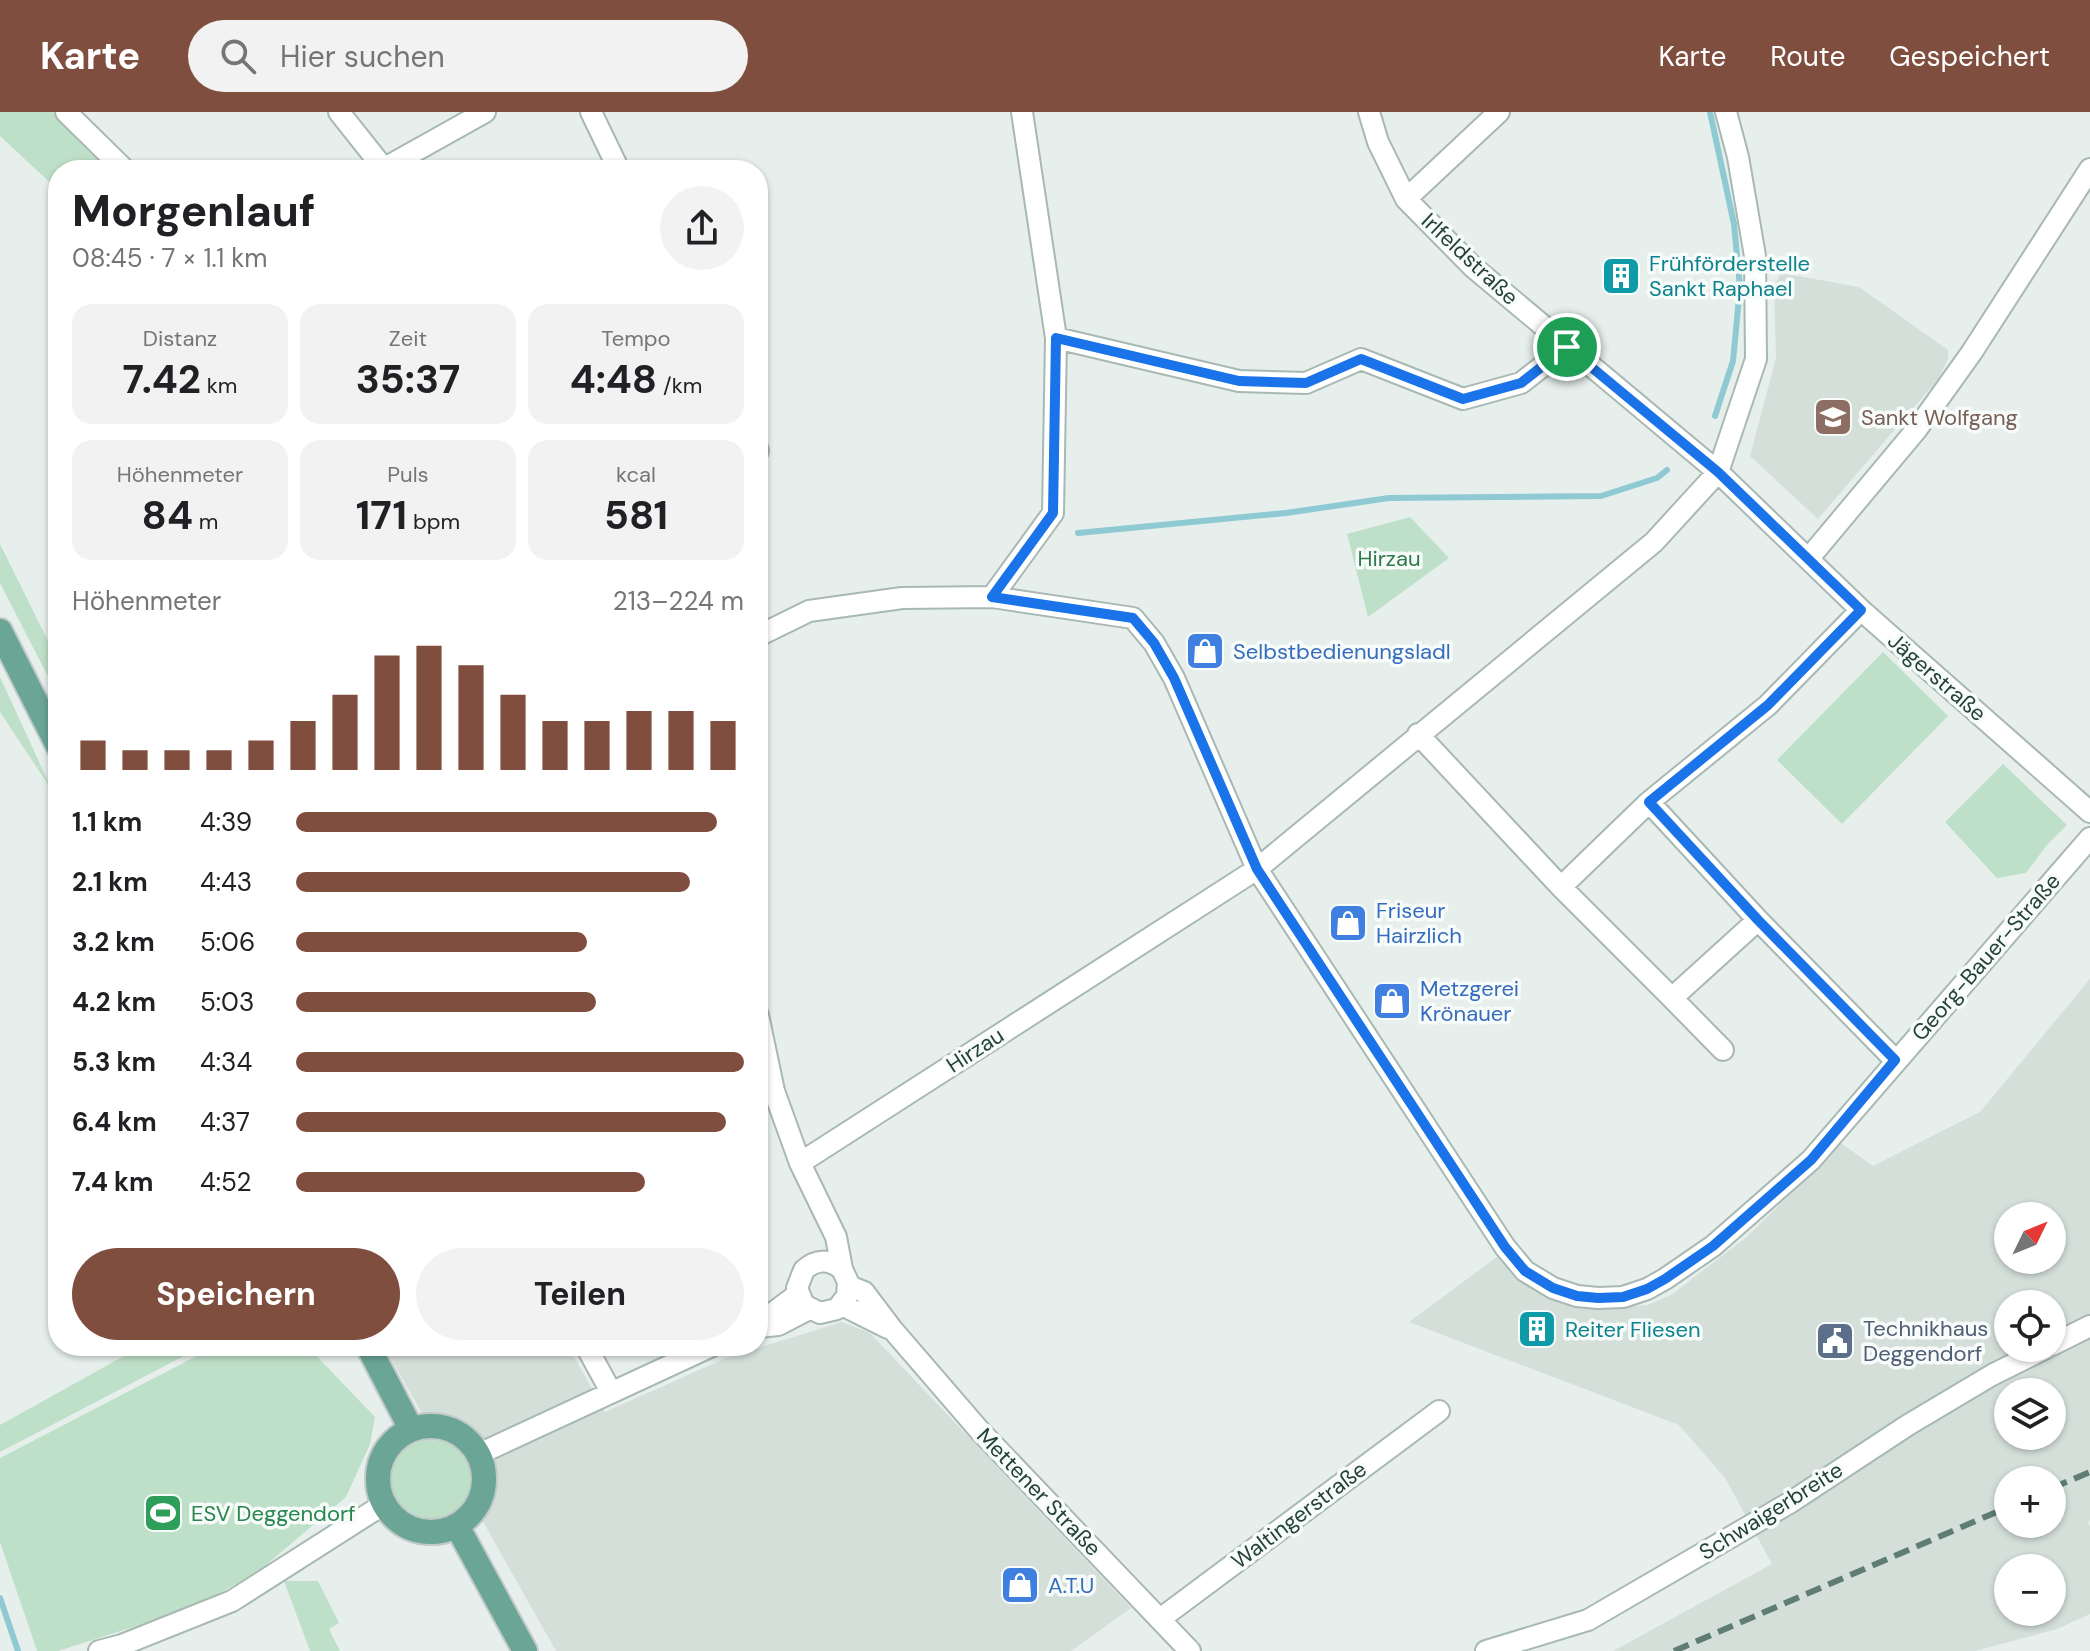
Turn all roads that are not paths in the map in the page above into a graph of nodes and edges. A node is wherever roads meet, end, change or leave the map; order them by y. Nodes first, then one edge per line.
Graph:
1 (66, 112) edge
2 (339, 112) edge
3 (485, 112) edge
4 (591, 112) edge
5 (1022, 112) edge
6 (1369, 112) edge
7 (1499, 112) edge
8 (1726, 112) edge
9 (115, 160) edge
10 (377, 160) edge
11 (400, 160) edge
12 (614, 160) edge
13 (2090, 169) edge
14 (1406, 199) junction
15 (1056, 338) junction
16 (1567, 347) junction
17 (1718, 472) junction
18 (1809, 558) junction
19 (992, 597) junction
20 (1861, 610) junction
21 (0, 631) edge
22 (768, 631) edge
23 (48, 726) edge
24 (1418, 734) junction
25 (1649, 802) junction
26 (2090, 812) edge
27 (2090, 838) edge
28 (1257, 869) junction
29 (1561, 887) junction
30 (1758, 920) junction
31 (1672, 998) junction
32 (1723, 1050) dead end
33 (1895, 1060) junction
34 (768, 1100) edge
35 (800, 1163) junction
36 (823, 1212) junction
37 (821, 1261) junction
38 (844, 1287) junction
39 (804, 1301) junction
40 (768, 1320) edge
41 (2090, 1326) edge
42 (2066, 1338) edge
43 (373, 1356) edge
44 (591, 1356) edge
45 (690, 1356) edge
46 (2018, 1362) edge
47 (611, 1392) junction
48 (1439, 1411) dead end
49 (411, 1429) junction
50 (479, 1454) junction
51 (384, 1504) junction
52 (457, 1526) junction
53 (1160, 1619) junction
54 (99, 1651) edge
55 (525, 1651) edge
56 (1190, 1651) edge
57 (1486, 1651) edge

1 - 9 street
2 - 10 street
3 - 11 street
4 - 12 street
5 - 15 street
6 - 14 street, Irlfeldstraße
7 - 14 street
8 - 17 street, Hirzau
13 - 18 street
14 - 16 street, Irlfeldstraße
15 - 16 street
15 - 19 street
16 - 17 street, Irlfeldstraße
17 - 18 street, Jägerstraße
17 - 24 street, Hirzau
18 - 20 street, Jägerstraße
19 - 22 street, Georg-Bauer-Straße
19 - 28 street, Georg-Bauer-Straße
20 - 25 street
20 - 26 street, Jägerstraße
21 - 23 main road
24 - 28 street, Hirzau
24 - 29 street
25 - 29 street
25 - 30 street
27 - 33 street, Georg-Bauer-Straße
28 - 33 street, Georg-Bauer-Straße
28 - 35 street, Hirzau
29 - 31 street
30 - 31 street
30 - 33 street
31 - 32 street
34 - 35 street
35 - 36 street
36 - 37 street
36 - 38 street
37 - 38 street
37 - 39 street
38 - 39 street
38 - 53 street, Mettener Straße
39 - 40 street
41 - 42 street
43 - 49 main road
44 - 47 street
45 - 47 street
46 - 57 street, Schwaigerbreite
47 - 50 street
48 - 53 street, Waltingerstraße
49 - 50 main road
49 - 51 main road
50 - 52 main road
51 - 52 main road
51 - 54 street
52 - 55 main road
53 - 56 street, Mettener Straße

